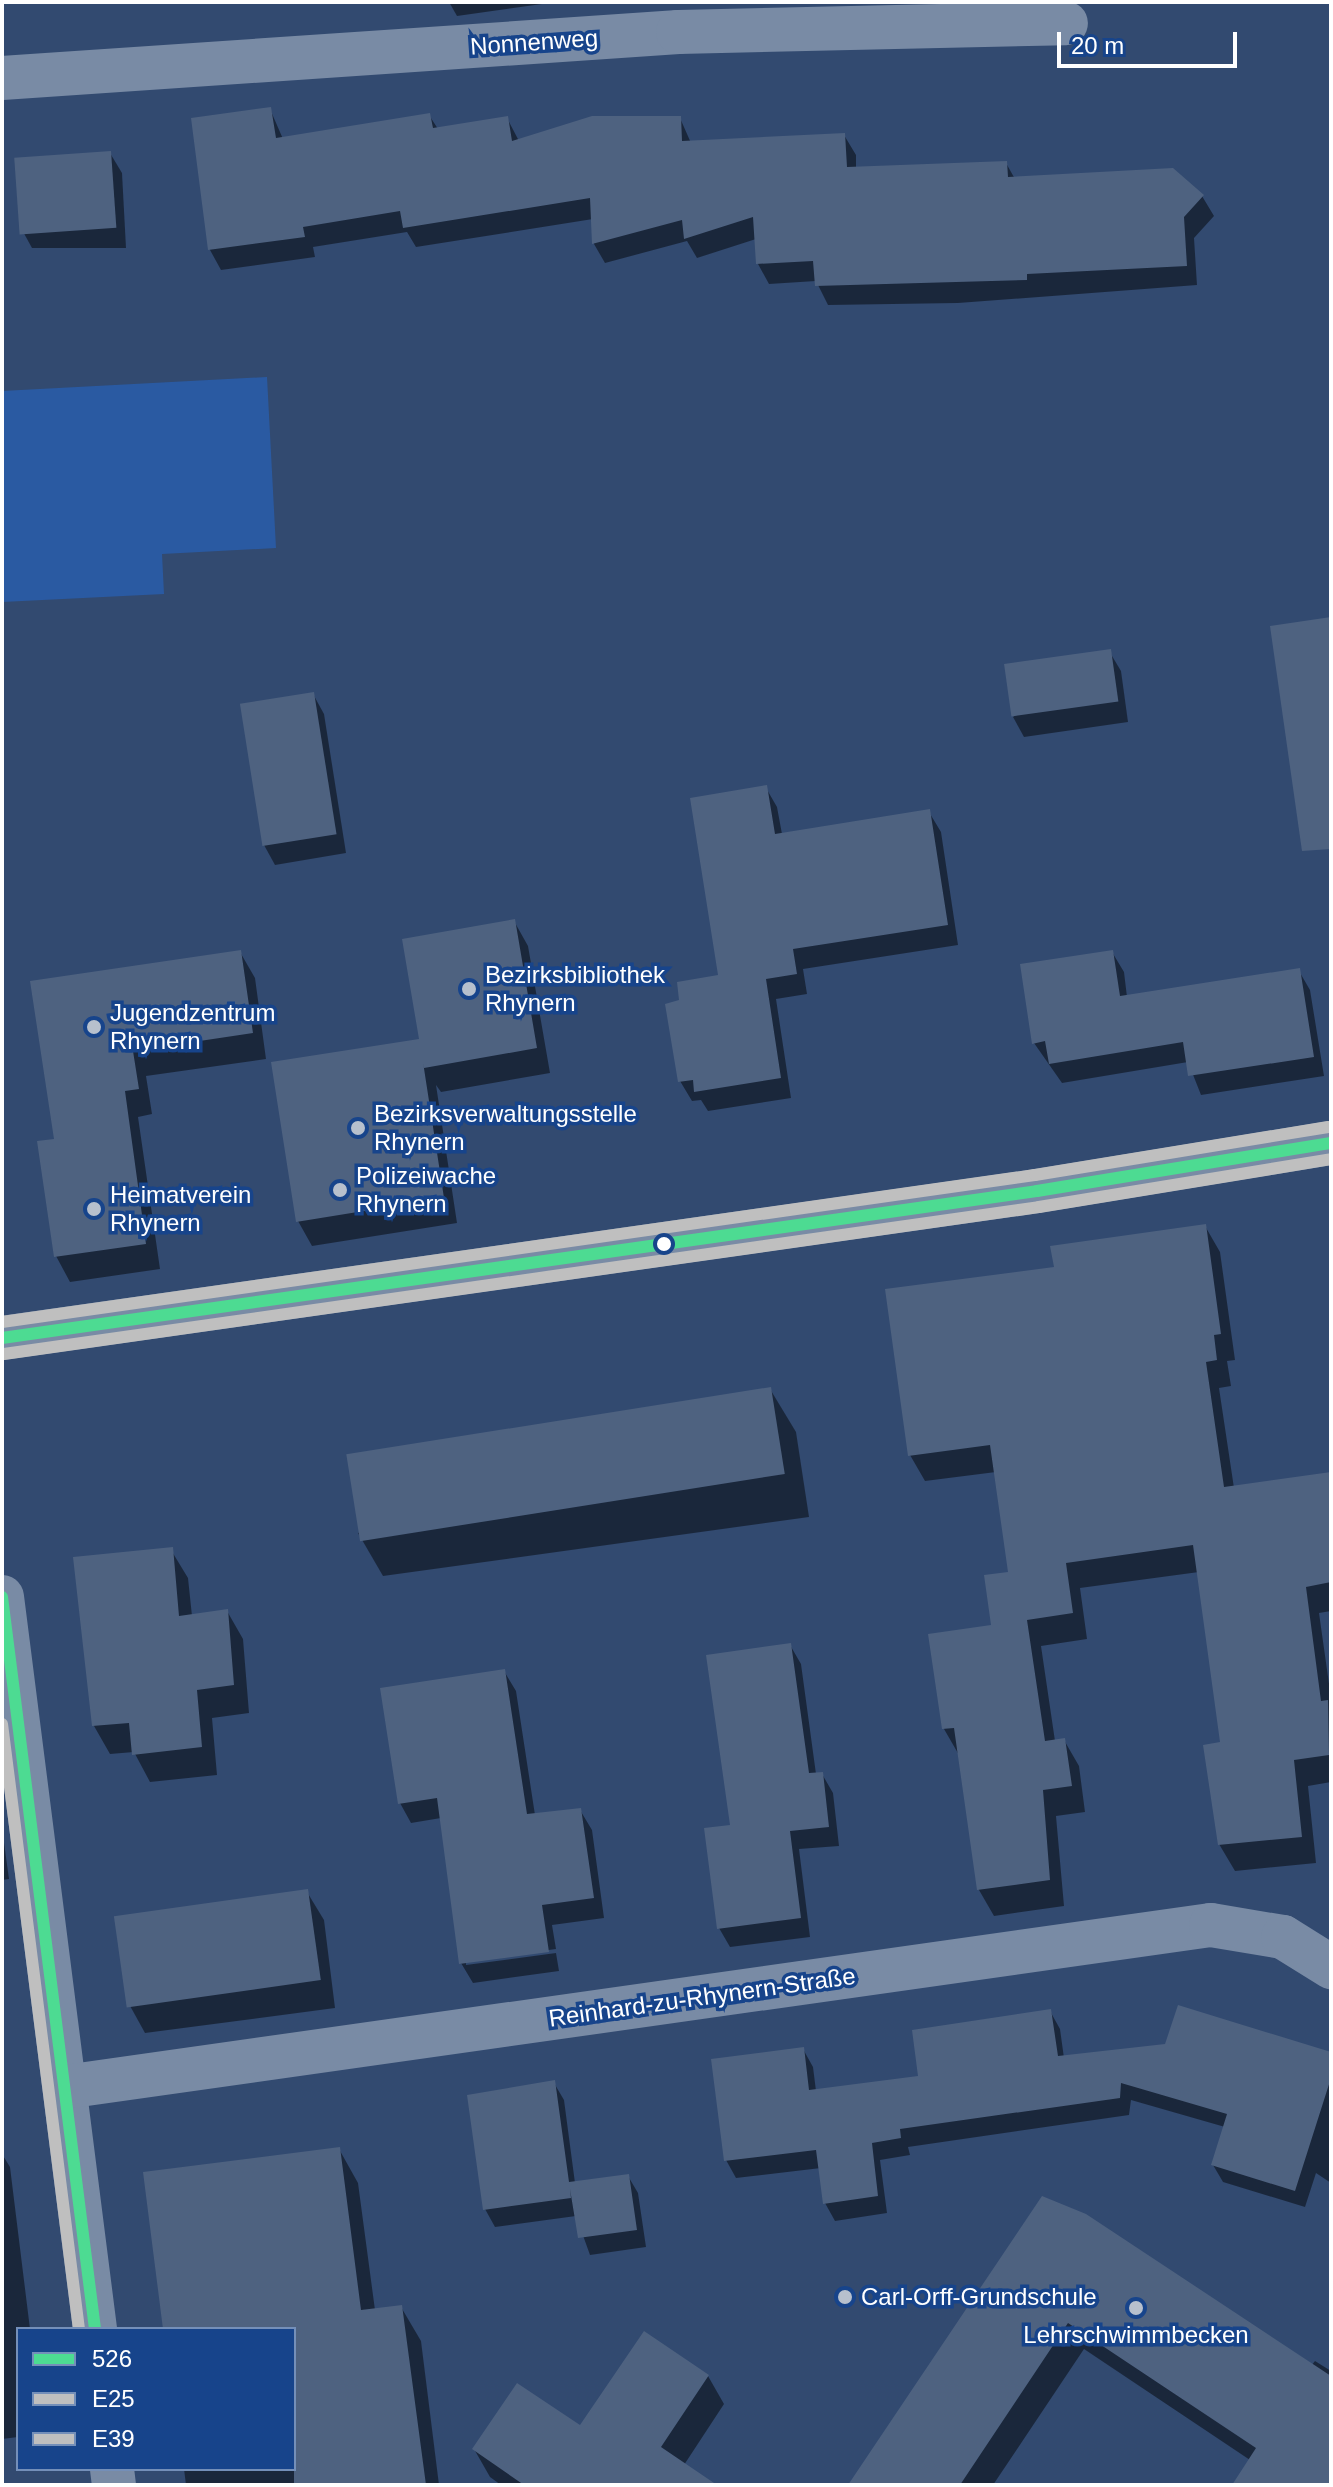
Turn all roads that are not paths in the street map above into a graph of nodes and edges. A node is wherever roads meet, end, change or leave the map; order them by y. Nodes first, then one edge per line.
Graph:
1 (631, 2) edge
2 (1066, 23) dead end
3 (678, 32) junction
4 (2, 78) edge
5 (1331, 1143) edge
6 (2, 1338) edge
7 (2, 1597) edge
8 (1331, 1967) edge
9 (65, 2087) junction
10 (95, 2327) edge

1 - 3 street
2 - 3 street, Nonnenweg
3 - 4 street, Nonnenweg
5 - 6 street
7 - 9 street
8 - 9 street, Reinhard-zu-Rhynern-Straße
9 - 10 street

